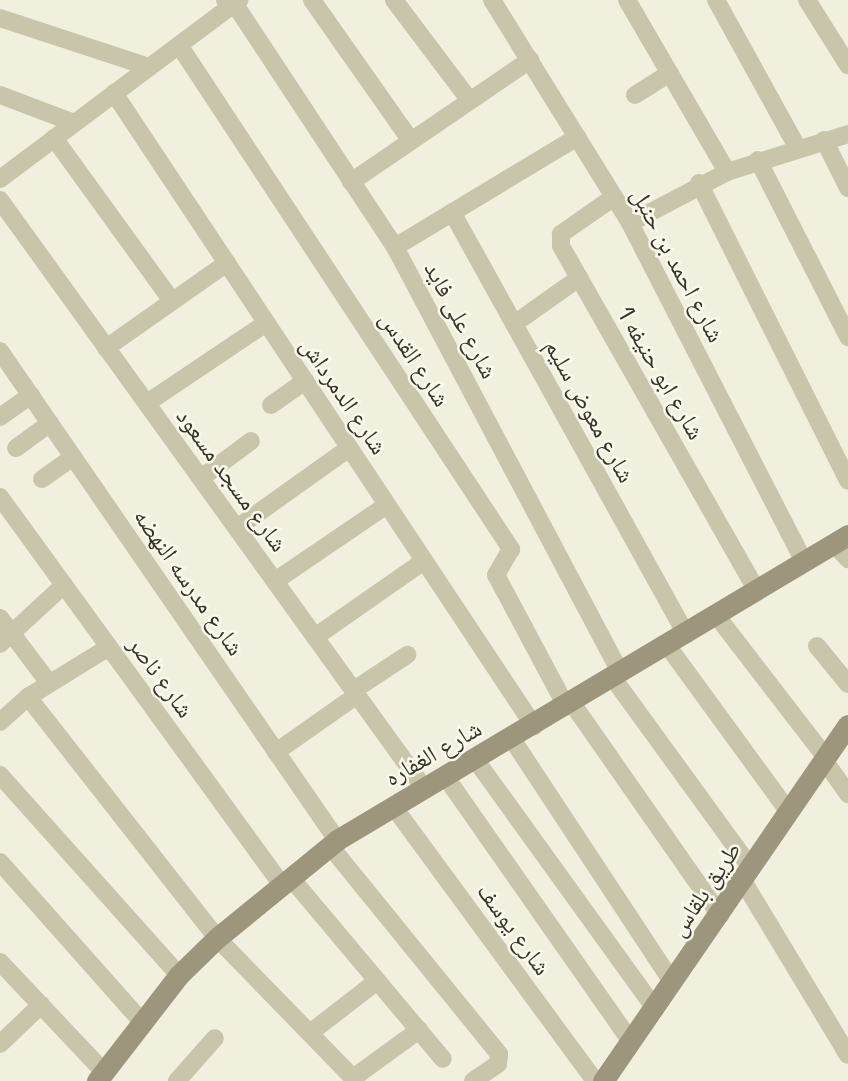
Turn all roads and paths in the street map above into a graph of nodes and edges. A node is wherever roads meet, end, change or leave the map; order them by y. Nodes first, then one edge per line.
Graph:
1 (312, 0) edge
2 (394, 0) edge
3 (492, 0) edge
4 (627, 0) edge
5 (716, 0) edge
6 (233, 1) edge
7 (810, 1) edge
8 (0, 18) edge
9 (179, 45) junction
10 (530, 60) junction
11 (848, 65) edge
12 (149, 67) junction
13 (670, 73) junction
14 (114, 93) junction
15 (0, 95) edge
16 (635, 95) dead end
17 (470, 102) junction
18 (74, 123) junction
19 (848, 134) edge
20 (577, 137) junction
21 (54, 138) junction
22 (824, 140) junction
23 (411, 141) junction
24 (797, 147) junction
25 (758, 160) junction
26 (727, 172) junction
27 (0, 178) edge
28 (351, 182) junction
29 (699, 183) junction
30 (848, 188) edge
31 (614, 197) junction
32 (0, 200) edge
33 (452, 212) junction
34 (630, 223) junction
35 (395, 247) junction
36 (227, 263) junction
37 (579, 278) junction
38 (172, 302) junction
39 (266, 323) junction
40 (514, 324) junction
41 (848, 338) edge
42 (106, 348) junction
43 (0, 351) edge
44 (305, 381) junction
45 (31, 395) junction
46 (147, 403) junction
47 (271, 405) dead end
48 (0, 417) edge
49 (50, 423) junction
50 (251, 441) dead end
51 (16, 448) dead end
52 (349, 448) junction
53 (73, 457) junction
54 (201, 478) junction
55 (43, 479) dead end
56 (848, 481) edge
57 (0, 497) edge
58 (387, 505) junction
59 (237, 528) junction
60 (843, 546) edge
61 (424, 561) junction
62 (804, 562) junction
63 (275, 581) junction
64 (64, 585) junction
65 (757, 591) junction
66 (716, 615) junction
67 (4, 631) edge
68 (315, 637) junction
69 (677, 639) junction
70 (109, 646) junction
71 (817, 646) dead end
72 (407, 655) dead end
73 (617, 676) junction
74 (49, 683) junction
75 (848, 684) edge
76 (355, 692) junction
77 (28, 697) junction
78 (569, 704) junction
79 (0, 722) edge
80 (848, 725) edge
81 (534, 726) junction
82 (512, 739) junction
83 (276, 752) junction
84 (475, 759) junction
85 (825, 759) junction
86 (0, 775) edge
87 (445, 776) junction
88 (424, 788) junction
89 (848, 794) edge
90 (393, 806) junction
91 (789, 812) junction
92 (334, 843) junction
93 (0, 862) edge
94 (747, 874) junction
95 (286, 882) junction
96 (720, 915) junction
97 (217, 938) junction
98 (0, 962) edge
99 (178, 975) junction
100 (377, 981) junction
101 (673, 983) junction
102 (41, 1005) junction
103 (655, 1009) junction
104 (142, 1022) junction
105 (419, 1030) junction
106 (310, 1033) junction
107 (215, 1038) dead end
108 (631, 1042) junction
109 (0, 1044) edge
110 (848, 1055) edge
111 (443, 1059) dead end
112 (101, 1076) edge
113 (355, 1079) edge
114 (177, 1081) edge
115 (473, 1081) edge
116 (595, 1081) edge
117 (603, 1081) edge

1 - 23 street
2 - 17 street
3 - 10 street, شارع احمد بن حنبل
4 - 13 street
5 - 24 street
6 - 9 street
6 - 28 street, شارع على فايد
7 - 11 street
8 - 12 street
9 - 12 street
9 - 78 street, شارع القدس
10 - 17 street
10 - 20 street, شارع احمد بن حنبل
12 - 14 street
13 - 16 street
13 - 26 street
14 - 18 street
14 - 36 street, شارع الدمرداش
15 - 18 street
17 - 23 street
18 - 21 street
19 - 22 street
20 - 31 street, شارع احمد بن حنبل
20 - 33 street
21 - 27 street
21 - 38 street
22 - 24 street
22 - 30 street
23 - 28 street
24 - 25 street
25 - 26 street
25 - 41 street
26 - 29 street
28 - 35 street, شارع على فايد
29 - 34 street
29 - 56 street
31 - 34 street, شارع احمد بن حنبل
31 - 37 street, شارع ابو حنيفه 1
32 - 42 street, شارع مسجد مسعود
33 - 35 street
33 - 40 street, شارع معوض سليم
34 - 62 street, شارع احمد بن حنبل
35 - 73 street, شارع على فايد
36 - 38 street
36 - 39 street, شارع الدمرداش
37 - 40 street
37 - 65 street, شارع ابو حنيفه 1
38 - 42 street
39 - 44 street, شارع الدمرداش
39 - 46 street
40 - 69 street, شارع معوض سليم
42 - 46 street, شارع مسجد مسعود
43 - 45 street, شارع مدرسه النهضه
44 - 47 street
44 - 52 street, شارع الدمرداش
45 - 48 street
45 - 49 street, شارع مدرسه النهضه
46 - 54 street, شارع مسجد مسعود
49 - 51 street
49 - 53 street, شارع مدرسه النهضه
50 - 54 street
52 - 58 street, شارع الدمرداش
52 - 59 street
53 - 55 street
53 - 83 street, شارع مدرسه النهضه
54 - 59 street, شارع مسجد مسعود
57 - 64 street, شارع ناصر
58 - 61 street, شارع الدمرداش
58 - 63 street
59 - 63 street, شارع مسجد مسعود
60 - 62 street, شارع الغفاره
61 - 68 street
61 - 81 street, شارع الدمرداش
62 - 65 street, شارع الغفاره
63 - 68 street, شارع مسجد مسعود
64 - 67 street
64 - 70 street, شارع ناصر
65 - 66 street, شارع الغفاره
66 - 69 street, شارع الغفاره
66 - 85 street
67 - 74 street
68 - 76 street, شارع مسجد مسعود
69 - 73 street, شارع الغفاره
69 - 91 street, شارع معوض سليم
70 - 74 street
70 - 95 street, شارع ناصر
71 - 75 street
72 - 76 street
73 - 78 street, شارع الغفاره
73 - 94 street, شارع على فايد
74 - 77 street
76 - 83 street
76 - 88 street, شارع مسجد مسعود
77 - 79 street
77 - 97 street
78 - 81 street, شارع الغفاره
78 - 96 street
80 - 85 street, طريق بلقاس
81 - 82 street, شارع الغفاره
82 - 84 street, شارع الغفاره
82 - 101 street
83 - 92 street, شارع مدرسه النهضه
84 - 87 street, شارع الغفاره
84 - 103 street
85 - 89 street
85 - 91 street, طريق بلقاس
86 - 99 street
87 - 88 street, شارع الغفاره
87 - 108 street
88 - 90 street, شارع الغفاره
90 - 92 street, شارع الغفاره
90 - 116 street, شارع يوسف
91 - 94 street, طريق بلقاس
92 - 95 street, شارع الغفاره
92 - 115 street, شارع مدرسه النهضه
93 - 104 street
94 - 96 street, طريق بلقاس
94 - 110 street, شارع على فايد
95 - 97 street, شارع الغفاره
95 - 100 street, شارع ناصر
96 - 101 street, طريق بلقاس
97 - 99 street, شارع الغفاره
97 - 106 street
98 - 102 street
99 - 104 street, شارع الغفاره
100 - 105 street, شارع ناصر
100 - 106 street
101 - 103 street, طريق بلقاس
102 - 109 street
102 - 112 street
103 - 108 street, طريق بلقاس
104 - 112 street, شارع الغفاره
105 - 111 street, شارع ناصر
105 - 113 street
106 - 113 street
107 - 114 street
108 - 117 street, طريق بلقاس

